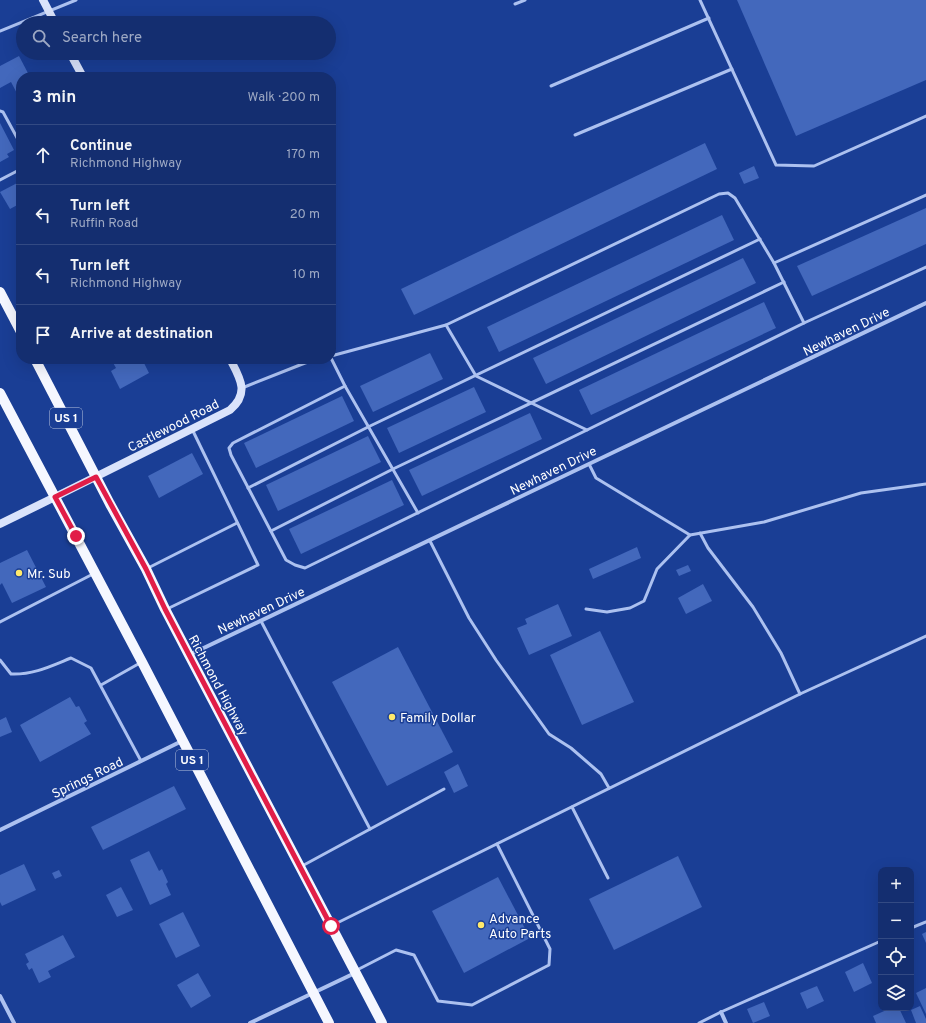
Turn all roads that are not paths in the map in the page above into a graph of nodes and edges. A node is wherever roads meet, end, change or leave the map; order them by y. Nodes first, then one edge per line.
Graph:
1 (43, 0) edge
2 (76, 0) edge
3 (525, 0) edge
4 (700, 0) edge
5 (515, 4) dead end
6 (48, 11) junction
7 (36, 16) edge
8 (51, 16) edge
9 (709, 18) junction
10 (16, 24) edge
11 (0, 31) edge
12 (74, 60) edge
13 (732, 69) junction
14 (80, 72) edge
15 (551, 86) dead end
16 (0, 111) edge
17 (926, 116) edge
18 (575, 135) dead end
19 (16, 136) edge
20 (16, 172) edge
21 (0, 180) edge
22 (926, 195) edge
23 (760, 240) junction
24 (774, 263) junction
25 (926, 267) edge
26 (784, 282) junction
27 (0, 292) edge
28 (926, 303) edge
29 (16, 322) edge
30 (804, 323) junction
31 (446, 325) junction
32 (336, 356) edge
33 (38, 364) edge
34 (232, 364) edge
35 (302, 364) edge
36 (334, 364) edge
37 (476, 376) junction
38 (345, 386) junction
39 (242, 388) junction
40 (0, 393) edge
41 (531, 403) junction
42 (368, 427) junction
43 (192, 429) junction
44 (587, 430) junction
45 (589, 464) junction
46 (393, 469) junction
47 (96, 477) junction
48 (926, 484) edge
49 (248, 488) junction
50 (55, 497) junction
51 (418, 513) junction
52 (237, 523) junction
53 (0, 524) edge
54 (271, 531) junction
55 (700, 533) junction
56 (690, 535) junction
57 (430, 541) junction
58 (146, 569) junction
59 (95, 573) junction
60 (165, 609) junction
61 (586, 609) dead end
62 (261, 621) junction
63 (0, 622) edge
64 (926, 636) edge
65 (189, 655) junction
66 (0, 660) edge
67 (142, 662) junction
68 (101, 685) junction
69 (800, 694) junction
70 (182, 741) junction
71 (141, 761) junction
72 (609, 788) junction
73 (444, 789) dead end
74 (572, 807) junction
75 (370, 829) junction
76 (0, 830) edge
77 (497, 844) junction
78 (300, 867) junction
79 (608, 878) dead end
80 (926, 922) edge
81 (331, 926) junction
82 (914, 927) edge
83 (878, 942) edge
84 (355, 972) junction
85 (313, 993) junction
86 (0, 996) edge
87 (721, 1012) junction
88 (14, 1023) edge
89 (250, 1023) edge
90 (329, 1023) edge
91 (382, 1023) edge
92 (699, 1023) edge
93 (726, 1023) edge

1 - 6 street
2 - 6 lane
3 - 5 lane
4 - 9 lane
6 - 7 lane
6 - 8 street
9 - 13 lane
9 - 15 lane
10 - 11 lane
12 - 14 street
13 - 17 lane
13 - 18 lane
16 - 19 lane
20 - 21 lane
22 - 24 lane
23 - 24 lane
23 - 31 lane
23 - 37 lane
24 - 26 lane
25 - 30 lane
26 - 30 lane
26 - 41 lane
27 - 29 main road
28 - 45 street, Newhaven Drive
30 - 44 lane
31 - 32 lane
31 - 37 lane
33 - 47 main road, Richmond Highway / US 1
34 - 39 street
35 - 39 lane
36 - 38 lane
37 - 41 lane
37 - 42 lane
38 - 42 lane
38 - 49 lane
39 - 43 street, Castlewood Road
40 - 50 main road, US 1
41 - 44 lane
41 - 46 lane
42 - 46 lane
42 - 49 lane
43 - 47 street, Castlewood Road
43 - 52 lane
44 - 51 lane
45 - 56 lane
45 - 57 street, Newhaven Drive
46 - 51 lane
46 - 54 lane
47 - 50 street, Castlewood Road
47 - 58 main road, Richmond Highway / US 1
48 - 55 lane
49 - 54 lane
50 - 53 street, Castlewood Road
50 - 59 main road, US 1
51 - 54 lane
52 - 58 lane
52 - 60 lane
55 - 56 lane
55 - 69 lane
56 - 61 lane
57 - 62 street, Newhaven Drive
57 - 72 lane
58 - 60 main road, Richmond Highway / US 1
59 - 63 lane
59 - 67 main road, US 1
60 - 65 main road, Richmond Highway / US 1
62 - 65 street, Newhaven Drive
62 - 75 lane
64 - 69 lane
65 - 78 main road, Richmond Highway / US 1
66 - 68 lane
67 - 68 lane
67 - 70 main road, US 1
68 - 71 lane
69 - 72 lane
70 - 71 street, Springs Road
70 - 85 main road, US 1
71 - 76 street, Springs Road
72 - 74 lane
73 - 75 lane
74 - 77 lane
74 - 79 lane
75 - 78 lane
77 - 81 lane
77 - 84 lane
78 - 81 main road, Richmond Highway / US 1
80 - 82 lane
81 - 84 main road, Richmond Highway / US 1
83 - 87 lane
84 - 85 street
84 - 91 main road, Richmond Highway / US 1
85 - 89 street
85 - 90 main road, US 1
86 - 88 street
87 - 92 lane
87 - 93 street

